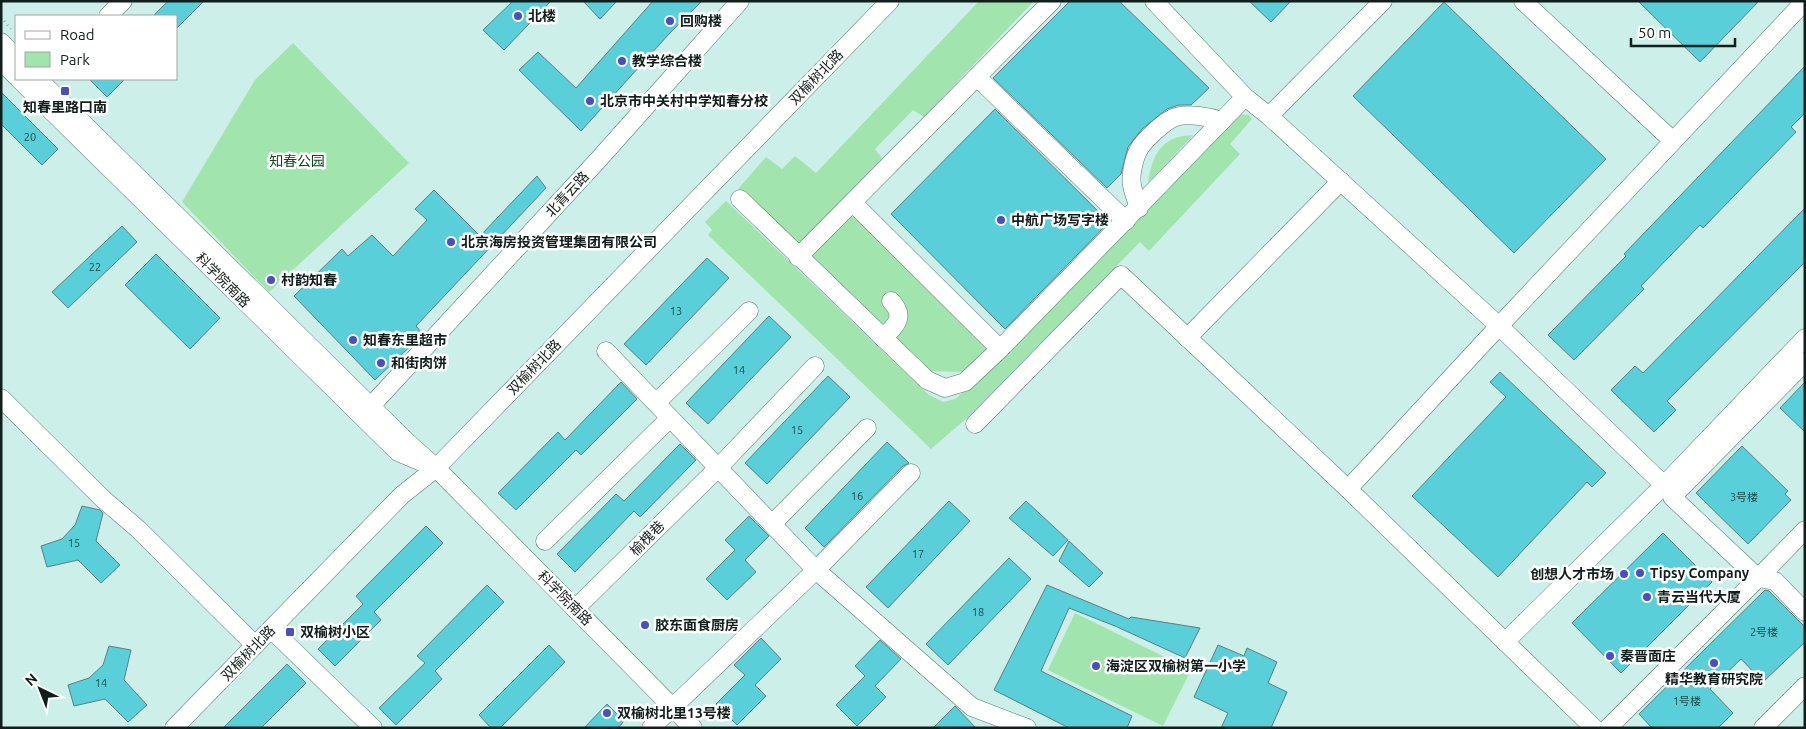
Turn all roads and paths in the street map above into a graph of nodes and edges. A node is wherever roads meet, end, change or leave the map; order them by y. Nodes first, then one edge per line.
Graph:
1 (123, 1) edge
2 (740, 1) edge
3 (890, 1) edge
4 (1052, 1) edge
5 (1154, 1) edge
6 (1383, 1) edge
7 (1523, 1) edge
8 (1805, 1) edge
9 (109, 15) edge
10 (2, 48) edge
11 (15, 57) edge
12 (15, 74) edge
13 (977, 77) junction
14 (20, 80) edge
15 (42, 80) edge
16 (1245, 97) junction
17 (1269, 116) junction
18 (1222, 121) junction
19 (1673, 141) junction
20 (1341, 181) junction
21 (740, 199) dead end
22 (853, 203) junction
23 (1139, 208) junction
24 (1126, 221) junction
25 (798, 257) junction
26 (890, 301) dead end
27 (749, 311) dead end
28 (1499, 326) junction
29 (883, 338) junction
30 (1187, 338) junction
31 (1805, 338) edge
32 (1000, 349) junction
33 (606, 351) dead end
34 (1805, 362) edge
35 (815, 366) dead end
36 (1, 398) edge
37 (656, 403) junction
38 (371, 406) junction
39 (670, 418) junction
40 (975, 424) dead end
41 (867, 428) dead end
42 (436, 468) junction
43 (718, 468) junction
44 (911, 473) dead end
45 (1664, 486) junction
46 (1348, 490) junction
47 (772, 524) junction
48 (1805, 530) edge
49 (545, 541) dead end
50 (816, 570) junction
51 (1758, 578) junction
52 (575, 609) junction
53 (1805, 612) edge
54 (271, 629) junction
55 (1505, 642) junction
56 (255, 645) junction
57 (1805, 686) edge
58 (672, 707) junction
59 (174, 728) edge
60 (373, 728) edge
61 (651, 728) edge
62 (693, 728) edge
63 (1027, 728) edge
64 (1594, 728) edge
65 (1608, 728) edge
66 (1764, 728) edge

1 - 9 street
2 - 38 street, 北青云路
3 - 42 street, 双榆树北路
4 - 13 street
5 - 16 street
6 - 17 street
7 - 19 street
8 - 19 street
10 - 11 street
10 - 12 street
13 - 22 street
13 - 24 street
14 - 42 street, 科学院南路
15 - 38 street, 科学院南路
16 - 17 street
16 - 18 street
17 - 20 street
18 - 23 street
18 - 23 street
19 - 28 street
20 - 28 street
20 - 30 street
21 - 25 street
22 - 25 street
22 - 32 street
23 - 24 street
24 - 32 street
25 - 29 street
26 - 29 street
27 - 37 street
28 - 45 street
28 - 46 street
29 - 32 street
30 - 40 street
30 - 46 street
31 - 45 street
33 - 37 street
34 - 51 street
35 - 43 street, 榆槐巷
36 - 56 street
37 - 39 street
38 - 42 street, 科学院南路
39 - 43 street
39 - 49 street
41 - 47 street
42 - 52 street, 科学院南路
42 - 54 street, 双榆树北路
43 - 47 street
43 - 52 street, 榆槐巷
44 - 50 street
45 - 55 street
46 - 55 street
47 - 50 street
48 - 51 street
50 - 58 street
50 - 63 street
51 - 53 street
51 - 65 street
52 - 58 street, 科学院南路
54 - 56 street, 双榆树北路
54 - 60 street
55 - 64 street
56 - 59 street, 双榆树北路
57 - 66 street
58 - 61 street
58 - 62 street, 科学院南路

